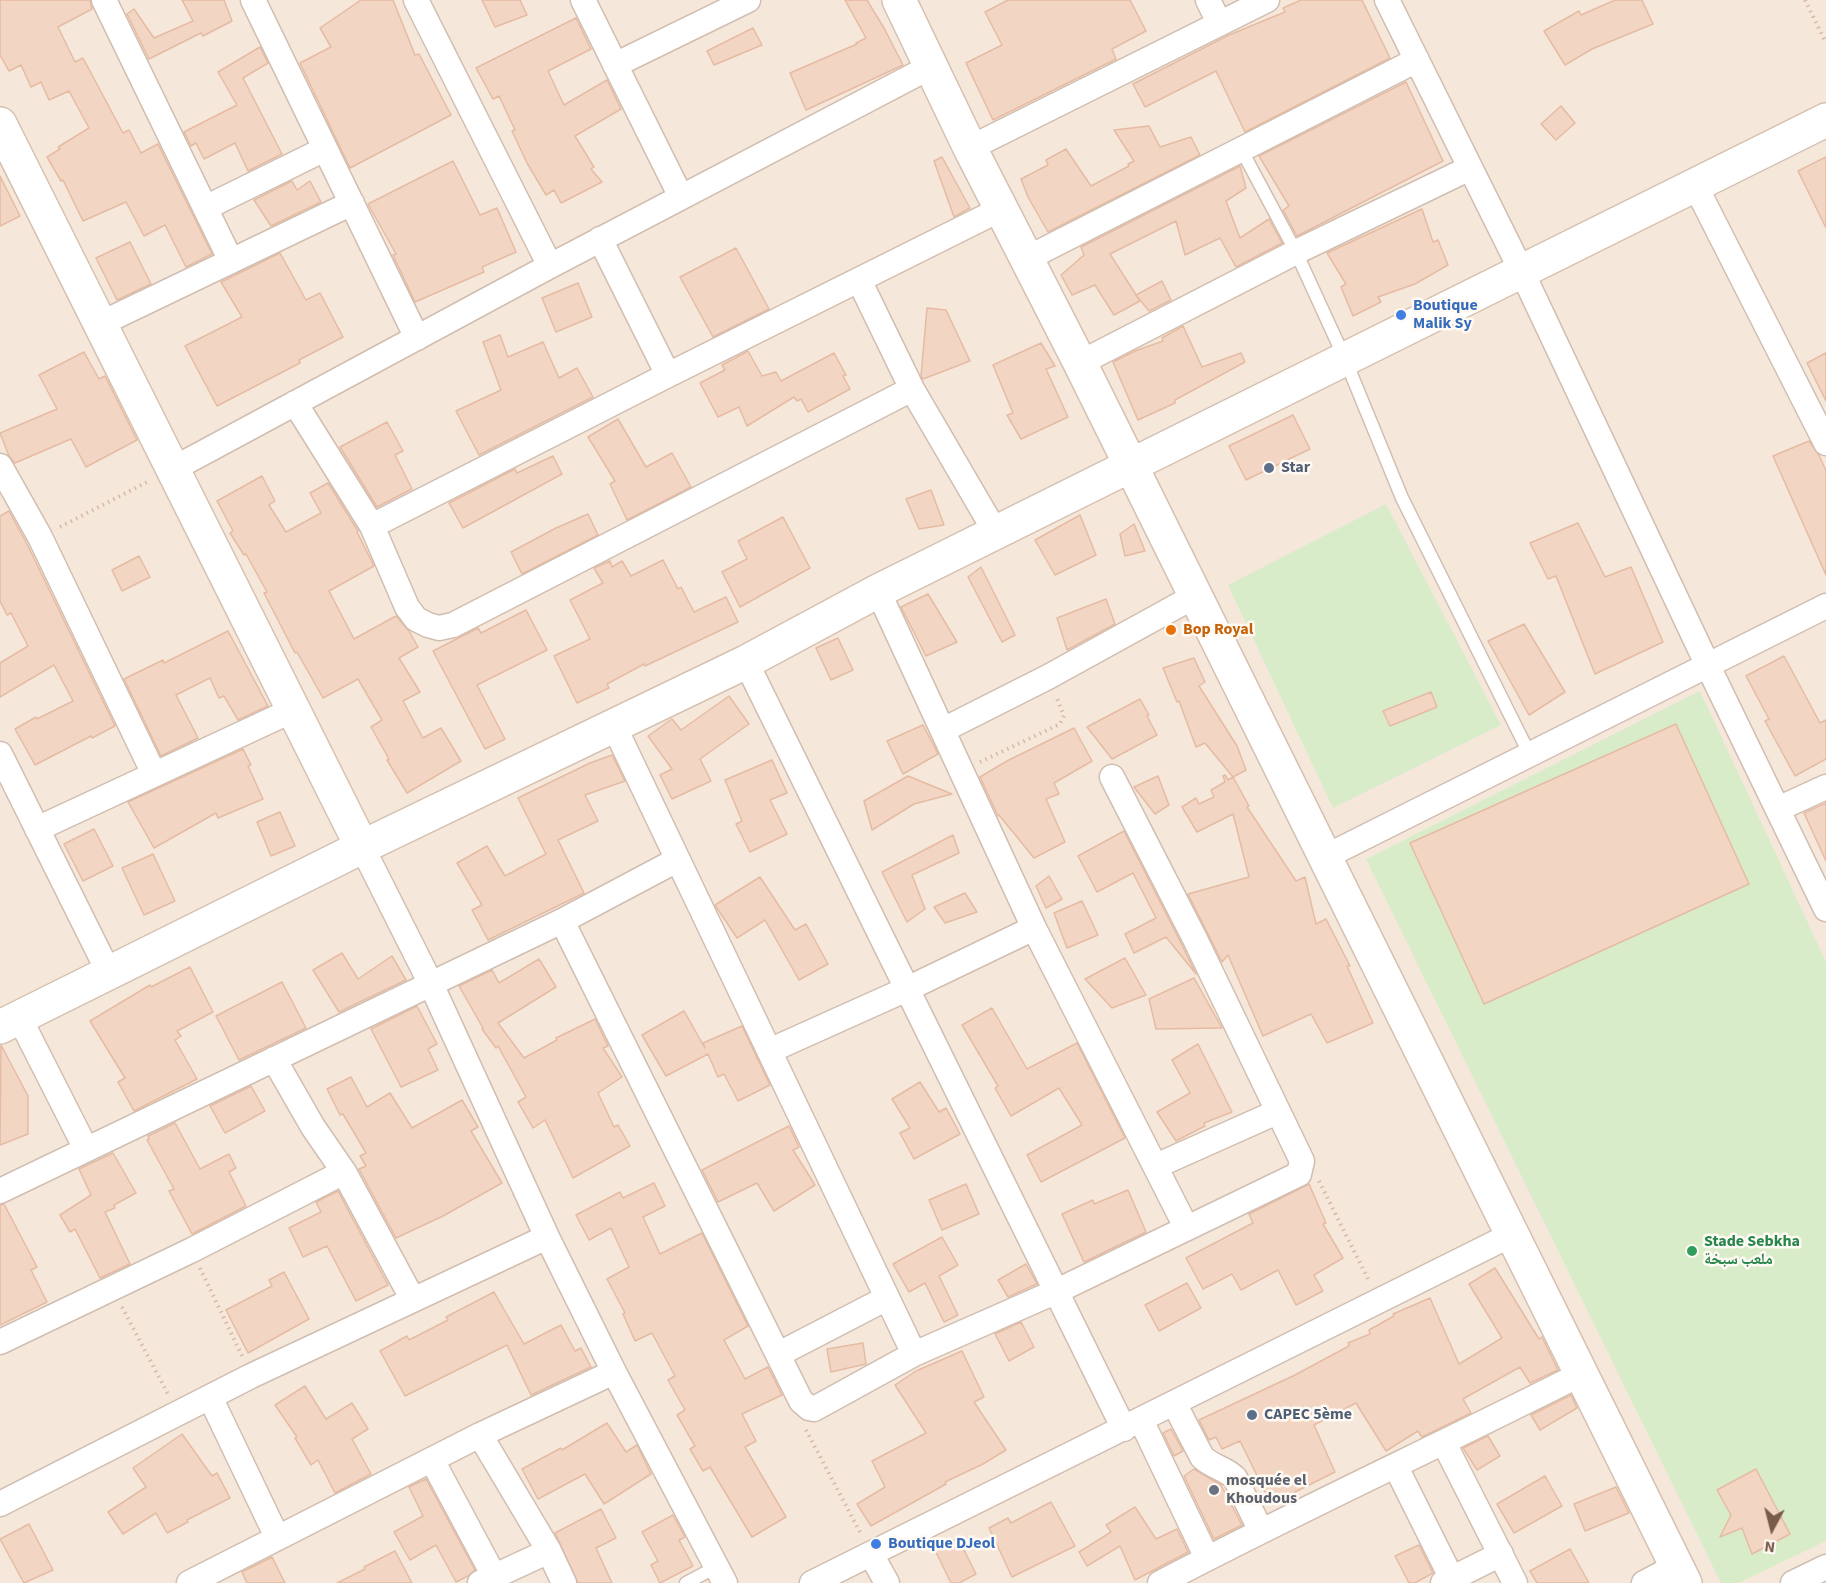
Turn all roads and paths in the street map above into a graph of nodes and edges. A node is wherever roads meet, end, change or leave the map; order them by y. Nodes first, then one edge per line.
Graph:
1 (104, 0) edge
2 (253, 0) edge
3 (417, 0) edge
4 (583, 0) edge
5 (899, 0) edge
6 (1208, 0) edge
7 (1267, 0) edge
8 (1387, 0) edge
9 (1805, 0) edge
10 (735, 3) edge
11 (1219, 23) junction
12 (1826, 43) edge
13 (1417, 60) junction
14 (615, 65) junction
15 (932, 66) junction
16 (1826, 120) edge
17 (0, 124) edge
18 (970, 148) junction
19 (325, 149) junction
20 (1241, 149) junction
21 (1470, 168) junction
22 (1695, 185) junction
23 (681, 197) junction
24 (352, 203) junction
25 (205, 208) junction
26 (1001, 209) junction
27 (600, 239) junction
28 (1296, 252) junction
29 (1026, 259) junction
30 (231, 261) junction
31 (550, 266) junction
32 (1522, 272) junction
33 (858, 280) junction
34 (100, 324) junction
35 (417, 338) junction
36 (1345, 359) junction
37 (1080, 363) junction
38 (668, 375) junction
39 (912, 389) junction
40 (295, 403) junction
41 (1824, 433) edge
42 (0, 466) edge
43 (1131, 466) junction
44 (173, 469) junction
45 (372, 526) junction
46 (996, 533) junction
47 (40, 537) junction
48 (878, 591) junction
49 (1195, 596) junction
50 (1826, 606) edge
51 (746, 662) junction
52 (1708, 666) junction
53 (1048, 677) junction
54 (293, 710) junction
55 (614, 726) junction
56 (943, 730) junction
57 (0, 754) edge
58 (1530, 755) junction
59 (961, 772) junction
60 (154, 774) junction
61 (1112, 777) dead end
62 (1826, 787) edge
63 (1778, 809) junction
64 (37, 829) junction
65 (362, 848) junction
66 (1324, 857) junction
67 (677, 860) junction
68 (1826, 909) edge
69 (562, 921) junction
70 (1034, 927) junction
71 (108, 973) junction
72 (431, 984) junction
73 (907, 989) junction
74 (10, 1022) edge
75 (769, 1051) junction
76 (274, 1059) junction
77 (1277, 1112) junction
78 (86, 1149) junction
79 (1156, 1166) junction
80 (1301, 1170) junction
81 (344, 1172) junction
82 (0, 1191) edge
83 (1186, 1227) junction
84 (1513, 1234) junction
85 (547, 1237) junction
86 (192, 1250) junction
87 (111, 1288) junction
88 (1055, 1292) junction
89 (887, 1298) junction
90 (413, 1300) junction
91 (1379, 1300) junction
92 (0, 1342) edge
93 (779, 1354) junction
94 (914, 1354) junction
95 (614, 1372) junction
96 (1581, 1374) junction
97 (251, 1376) junction
98 (210, 1397) junction
99 (1174, 1403) junction
100 (809, 1408) junction
101 (177, 1413) junction
102 (1132, 1425) junction
103 (480, 1436) junction
104 (1444, 1443) junction
105 (432, 1460) junction
106 (1396, 1467) junction
107 (0, 1504) edge
108 (1261, 1531) junction
109 (277, 1537) junction
110 (549, 1551) junction
111 (871, 1554) junction
112 (1501, 1554) junction
113 (1207, 1558) junction
114 (1826, 1567) edge
115 (1680, 1574) edge
116 (721, 1575) edge
117 (487, 1580) edge
118 (1447, 1581) edge
119 (189, 1583) edge
120 (564, 1583) edge
121 (686, 1583) edge
122 (812, 1583) edge
123 (888, 1583) edge
124 (1160, 1583) edge
125 (1515, 1583) edge
126 (1644, 1583) edge
127 (1793, 1583) edge

1 - 25 street
2 - 19 street
3 - 31 street
4 - 14 street
5 - 15 street
6 - 11 street
7 - 11 street
8 - 13 street
9 - 12 path
10 - 14 street
11 - 18 street
13 - 20 street
13 - 21 street
14 - 23 street
15 - 18 street
15 - 23 street
16 - 22 street
17 - 34 street
18 - 26 street
19 - 24 street
19 - 25 street
20 - 28 lane
20 - 29 street
21 - 28 street
21 - 32 street
22 - 32 street
22 - 41 street
23 - 27 street
24 - 30 street
24 - 35 street
25 - 30 street
26 - 29 street
26 - 33 street
27 - 31 street
27 - 38 street
28 - 36 lane
28 - 37 street
29 - 37 street
30 - 34 street
31 - 35 street
32 - 36 street
32 - 52 street
33 - 38 street
33 - 39 street
34 - 44 street
35 - 40 street
36 - 43 street
36 - 58 lane
37 - 43 street
38 - 45 street
39 - 45 street
39 - 46 street
40 - 44 street
40 - 45 street
42 - 47 street
43 - 46 street
43 - 49 street
44 - 47 path
44 - 54 street
46 - 48 street
47 - 60 street
48 - 51 street
48 - 56 street
49 - 53 street
49 - 66 street
50 - 52 street
51 - 55 street
51 - 73 street
52 - 58 street
52 - 63 street
53 - 56 street
53 - 59 path
54 - 60 street
54 - 65 street
55 - 65 street
55 - 67 street
56 - 59 street
57 - 64 street
58 - 66 street
59 - 70 street
60 - 64 street
61 - 77 street
62 - 63 street
63 - 68 street
64 - 71 street
65 - 71 street
65 - 72 street
66 - 84 street
67 - 69 street
67 - 75 street
69 - 72 street
69 - 93 street
70 - 73 street
70 - 79 street
71 - 74 street
72 - 76 street
72 - 85 street
73 - 75 street
73 - 88 street
74 - 78 street
75 - 89 street
76 - 78 street
76 - 81 street
77 - 79 street
77 - 80 street
78 - 82 street
79 - 83 street
80 - 83 street
80 - 91 path
81 - 86 street
81 - 90 street
83 - 88 street
84 - 91 street
84 - 96 street
85 - 90 street
85 - 95 street
86 - 87 street
86 - 97 path
87 - 92 street
87 - 101 path
88 - 94 street
88 - 102 street
89 - 93 street
89 - 94 street
90 - 97 street
91 - 99 street
93 - 100 street
94 - 100 street
95 - 103 street
95 - 116 street
96 - 104 street
96 - 115 street
97 - 98 street
98 - 101 street
98 - 109 street
99 - 102 street
99 - 108 street
100 - 111 path
101 - 107 street
102 - 111 street
102 - 113 street
103 - 105 street
103 - 110 street
104 - 106 street
104 - 112 street
105 - 109 street
105 - 117 street
106 - 108 street
106 - 118 street
108 - 113 street
109 - 119 street
110 - 117 street
110 - 120 street
111 - 122 street
111 - 123 street
112 - 118 street
112 - 125 street
113 - 124 street
114 - 127 street
115 - 126 street
116 - 121 lane

